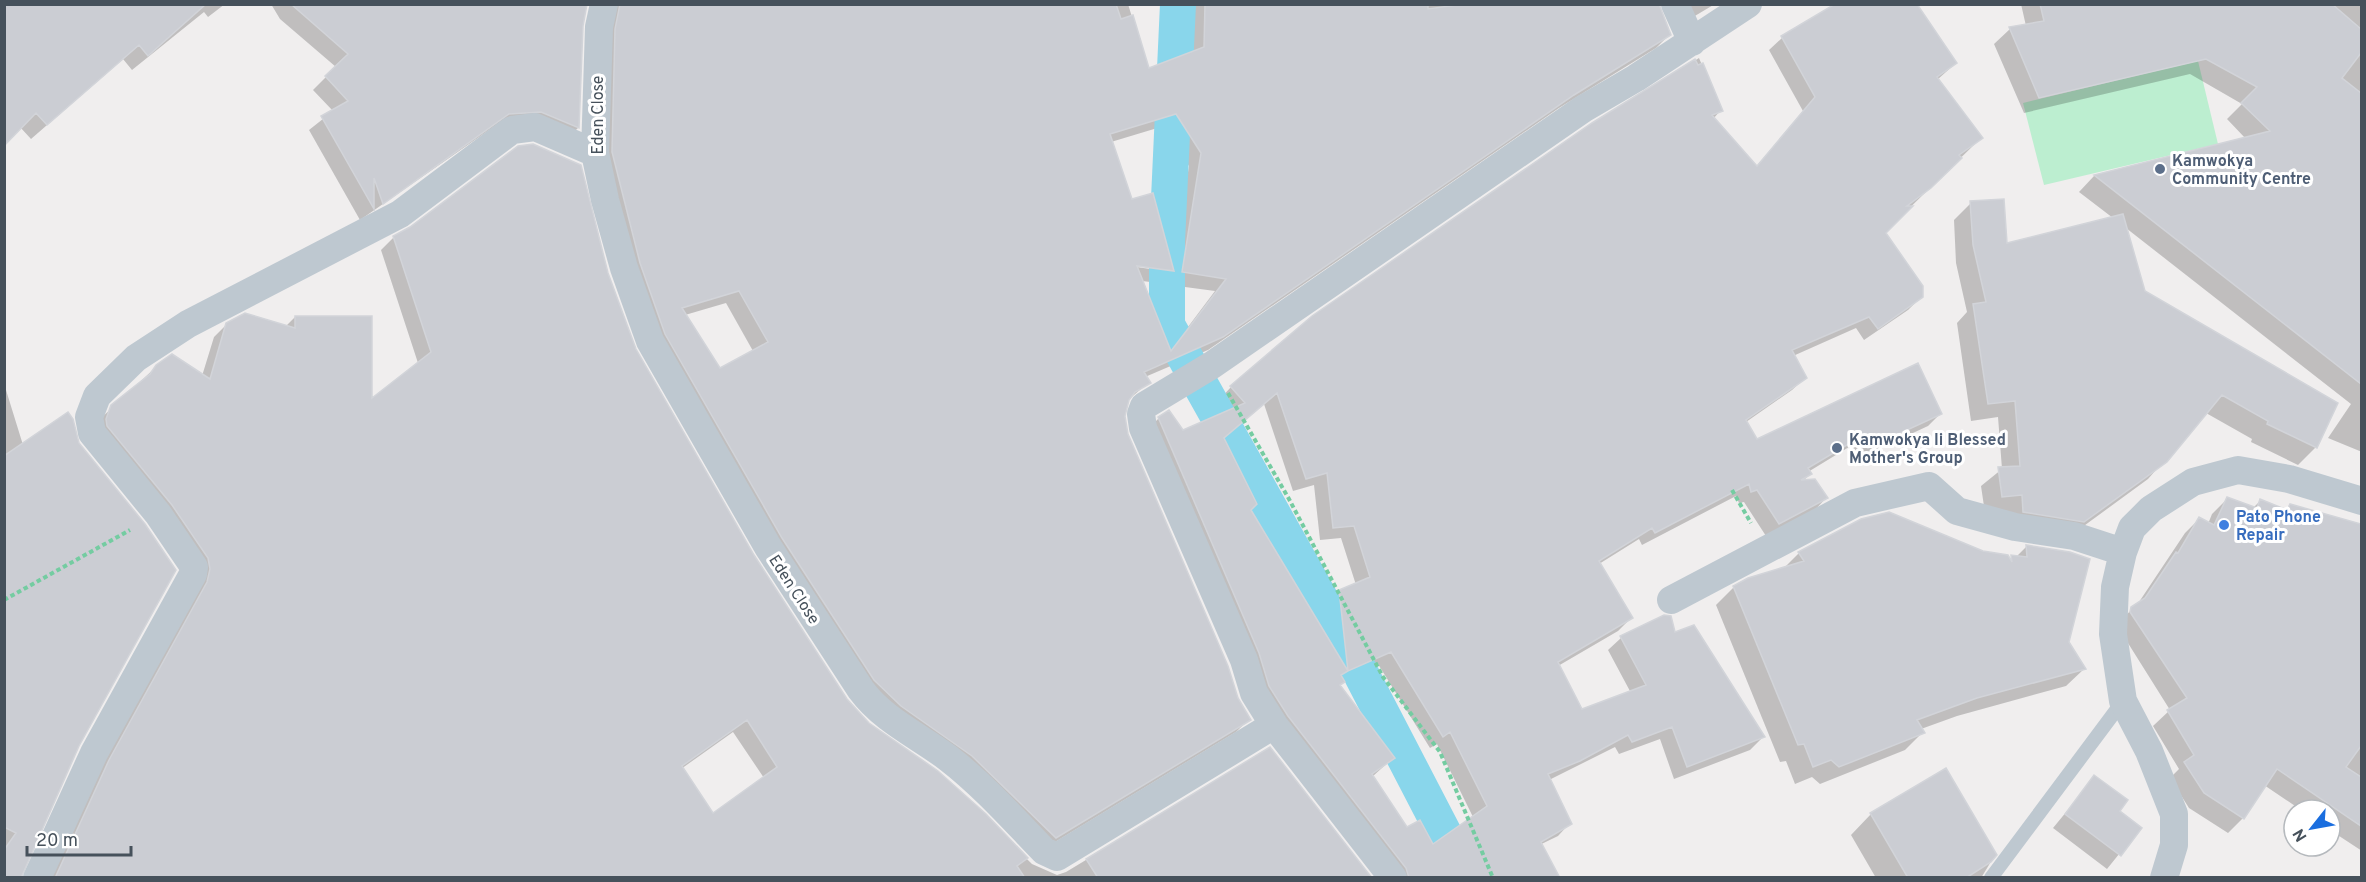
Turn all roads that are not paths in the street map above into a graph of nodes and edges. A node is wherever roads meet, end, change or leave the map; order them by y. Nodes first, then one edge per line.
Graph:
1 (604, 4) edge
2 (1676, 4) edge
3 (1748, 4) edge
4 (1692, 42) junction
5 (595, 153) junction
6 (2361, 501) edge
7 (2122, 552) junction
8 (1671, 600) dead end
9 (2123, 701) junction
10 (1274, 725) junction
11 (37, 878) edge
12 (1392, 878) edge
13 (1991, 878) edge
14 (2164, 878) edge

1 - 5 street, Eden Close
2 - 4 street
3 - 4 street
4 - 10 street
5 - 10 street, Eden Close
5 - 11 street
6 - 7 street
7 - 8 street
7 - 9 street
9 - 13 lane
9 - 14 street
10 - 12 street

